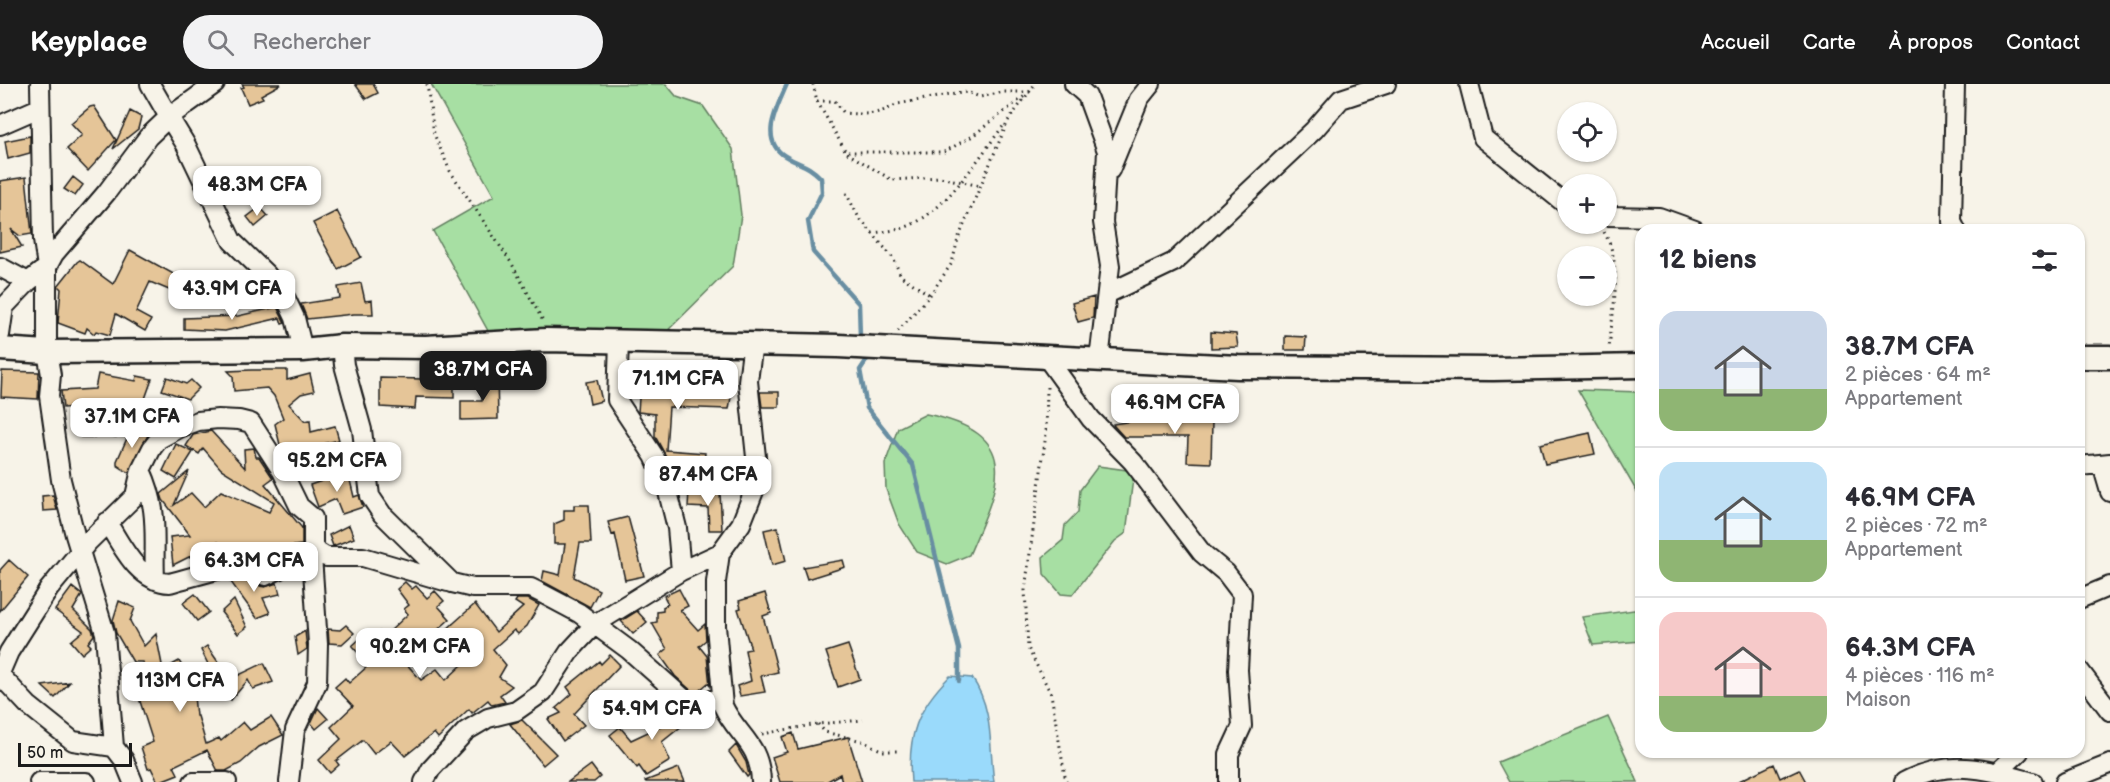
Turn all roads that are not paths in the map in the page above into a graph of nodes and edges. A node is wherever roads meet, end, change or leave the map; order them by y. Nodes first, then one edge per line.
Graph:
1 (40, 84) edge
2 (150, 84) edge
3 (215, 84) edge
4 (1074, 84) edge
5 (1151, 84) edge
6 (1386, 84) edge
7 (1469, 84) edge
8 (1955, 84) edge
9 (1343, 92) edge
10 (39, 108) junction
11 (169, 117) junction
12 (0, 125) edge
13 (1107, 180) junction
14 (1557, 197) edge
15 (1617, 216) edge
16 (1678, 224) edge
17 (1952, 224) edge
18 (0, 267) edge
19 (47, 267) junction
20 (28, 282) junction
21 (1109, 293) junction
22 (2, 306) edge
23 (0, 335) edge
24 (619, 341) junction
25 (753, 343) junction
26 (342, 346) junction
27 (0, 349) edge
28 (303, 350) junction
29 (47, 352) junction
30 (2085, 357) edge
31 (2110, 357) edge
32 (1047, 358) junction
33 (1099, 360) junction
34 (1635, 366) edge
35 (2107, 464) edge
36 (2085, 465) edge
37 (141, 470) junction
38 (2110, 492) edge
39 (107, 522) junction
40 (81, 553) junction
41 (312, 553) junction
42 (720, 553) junction
43 (681, 571) junction
44 (155, 580) junction
45 (452, 583) junction
46 (2110, 586) edge
47 (2085, 596) edge
48 (594, 624) junction
49 (5, 654) edge
50 (0, 674) edge
51 (2085, 678) edge
52 (722, 696) junction
53 (2110, 711) edge
54 (114, 747) junction
55 (2013, 758) edge
56 (2110, 764) edge
57 (1998, 772) junction
58 (39, 782) edge
59 (86, 782) edge
60 (133, 782) edge
61 (193, 782) edge
62 (227, 782) edge
63 (289, 782) edge
64 (424, 782) edge
65 (761, 782) edge
66 (1229, 782) edge
67 (1904, 782) edge
68 (2033, 782) edge
69 (2065, 782) edge

1 - 10 street
2 - 11 street
3 - 11 street
4 - 13 street
5 - 13 street
6 - 9 street
7 - 14 street
8 - 17 street
9 - 21 street
10 - 12 street
10 - 19 street
11 - 19 street
11 - 28 street
13 - 21 street
15 - 16 street
18 - 20 street
19 - 20 street
19 - 29 street
20 - 22 street
21 - 33 street
22 - 23 street
24 - 25 street
24 - 26 street
24 - 43 street
25 - 32 street
25 - 42 street
26 - 28 street
26 - 45 street
27 - 29 street
28 - 29 street
29 - 40 street
30 - 31 street
32 - 33 street
32 - 66 street
33 - 34 street
35 - 36 street
35 - 38 street
37 - 39 street
37 - 41 street
37 - 44 street
39 - 40 street
39 - 44 street
40 - 49 street
40 - 54 street
41 - 44 street
41 - 45 street
41 - 63 street
42 - 43 street
42 - 52 street
43 - 48 street
45 - 48 street
46 - 47 street
48 - 52 street
48 - 64 street
49 - 50 street
50 - 54 street
51 - 53 street
52 - 65 street
54 - 60 street
55 - 57 street
56 - 69 street
57 - 67 street
57 - 68 street
58 - 59 street
61 - 62 street

